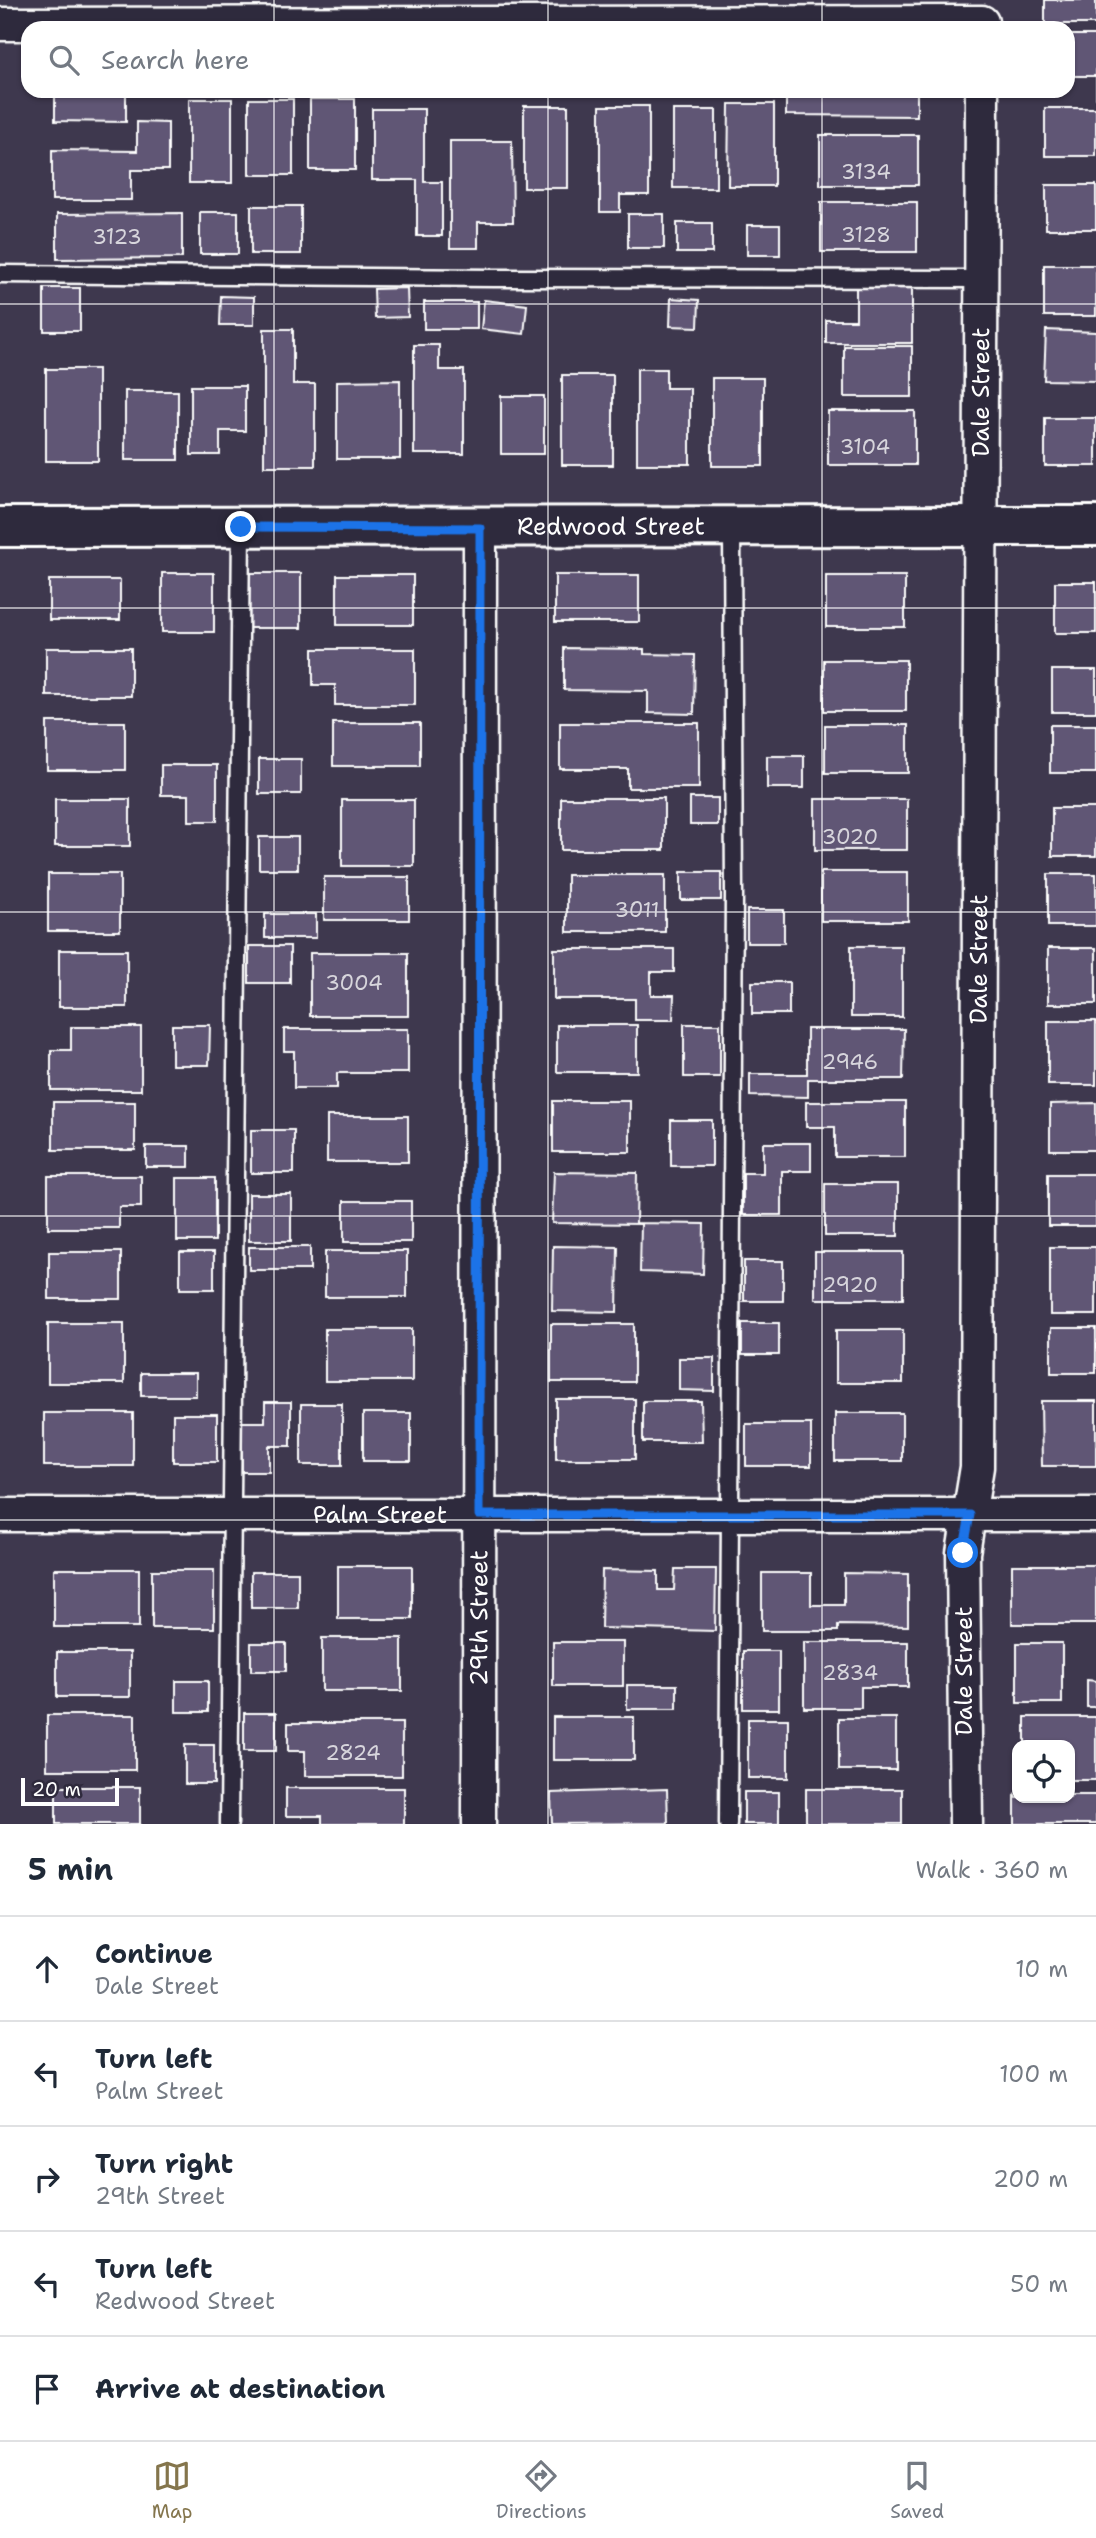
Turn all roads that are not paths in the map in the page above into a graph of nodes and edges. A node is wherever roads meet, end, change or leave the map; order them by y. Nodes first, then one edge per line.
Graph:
1 (982, 17) edge
2 (421, 21) edge
3 (0, 24) edge
4 (21, 24) edge
5 (982, 98) edge
6 (0, 274) edge
7 (980, 279) junction
8 (1096, 526) edge
9 (0, 527) edge
10 (241, 527) junction
11 (732, 527) junction
12 (980, 527) junction
13 (480, 528) junction
14 (0, 1515) edge
15 (233, 1515) junction
16 (479, 1515) junction
17 (730, 1515) junction
18 (970, 1515) junction
19 (1096, 1515) edge
20 (229, 1824) edge
21 (479, 1824) edge
22 (728, 1824) edge
23 (966, 1824) edge

1 - 2 street
3 - 4 street
5 - 7 street, Dale Street
6 - 7 lane
7 - 12 street, Dale Street
8 - 12 street, Redwood Street
9 - 10 street, Redwood Street
10 - 13 street, Redwood Street
10 - 15 lane
11 - 12 street, Redwood Street
11 - 13 street, Redwood Street
11 - 17 lane
12 - 18 street, Dale Street
13 - 16 street, 29th Street
14 - 15 street, Palm Street
15 - 16 street, Palm Street
15 - 20 lane
16 - 17 street, Palm Street
16 - 21 street, 29th Street
17 - 18 street, Palm Street
17 - 22 lane
18 - 19 street, Palm Street
18 - 23 street, Dale Street

